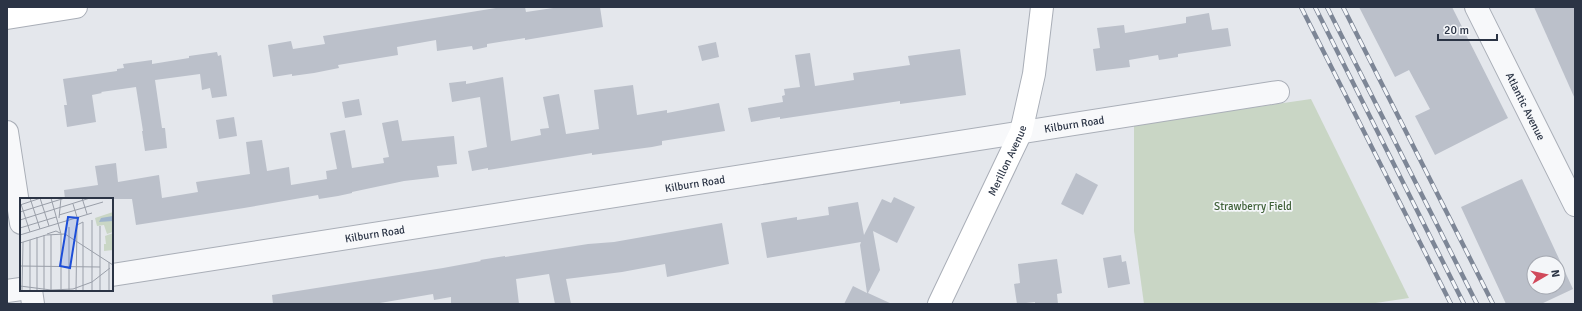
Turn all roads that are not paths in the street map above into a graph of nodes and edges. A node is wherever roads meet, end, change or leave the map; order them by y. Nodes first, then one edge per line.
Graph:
1 (76, 7) edge
2 (1042, 7) edge
3 (1476, 7) edge
4 (7, 18) edge
5 (1278, 92) dead end
6 (7, 132) edge
7 (1021, 132) junction
8 (1575, 205) edge
9 (20, 216) edge
10 (113, 275) edge
11 (20, 289) edge
12 (7, 291) edge
13 (31, 291) edge
14 (33, 304) edge
15 (939, 304) edge

1 - 4 street
2 - 7 street, Merillon Avenue
3 - 8 street, Atlantic Avenue
5 - 7 street, Kilburn Road
6 - 9 street
7 - 10 street, Kilburn Road
7 - 15 street, Merillon Avenue
11 - 12 street
13 - 14 street

